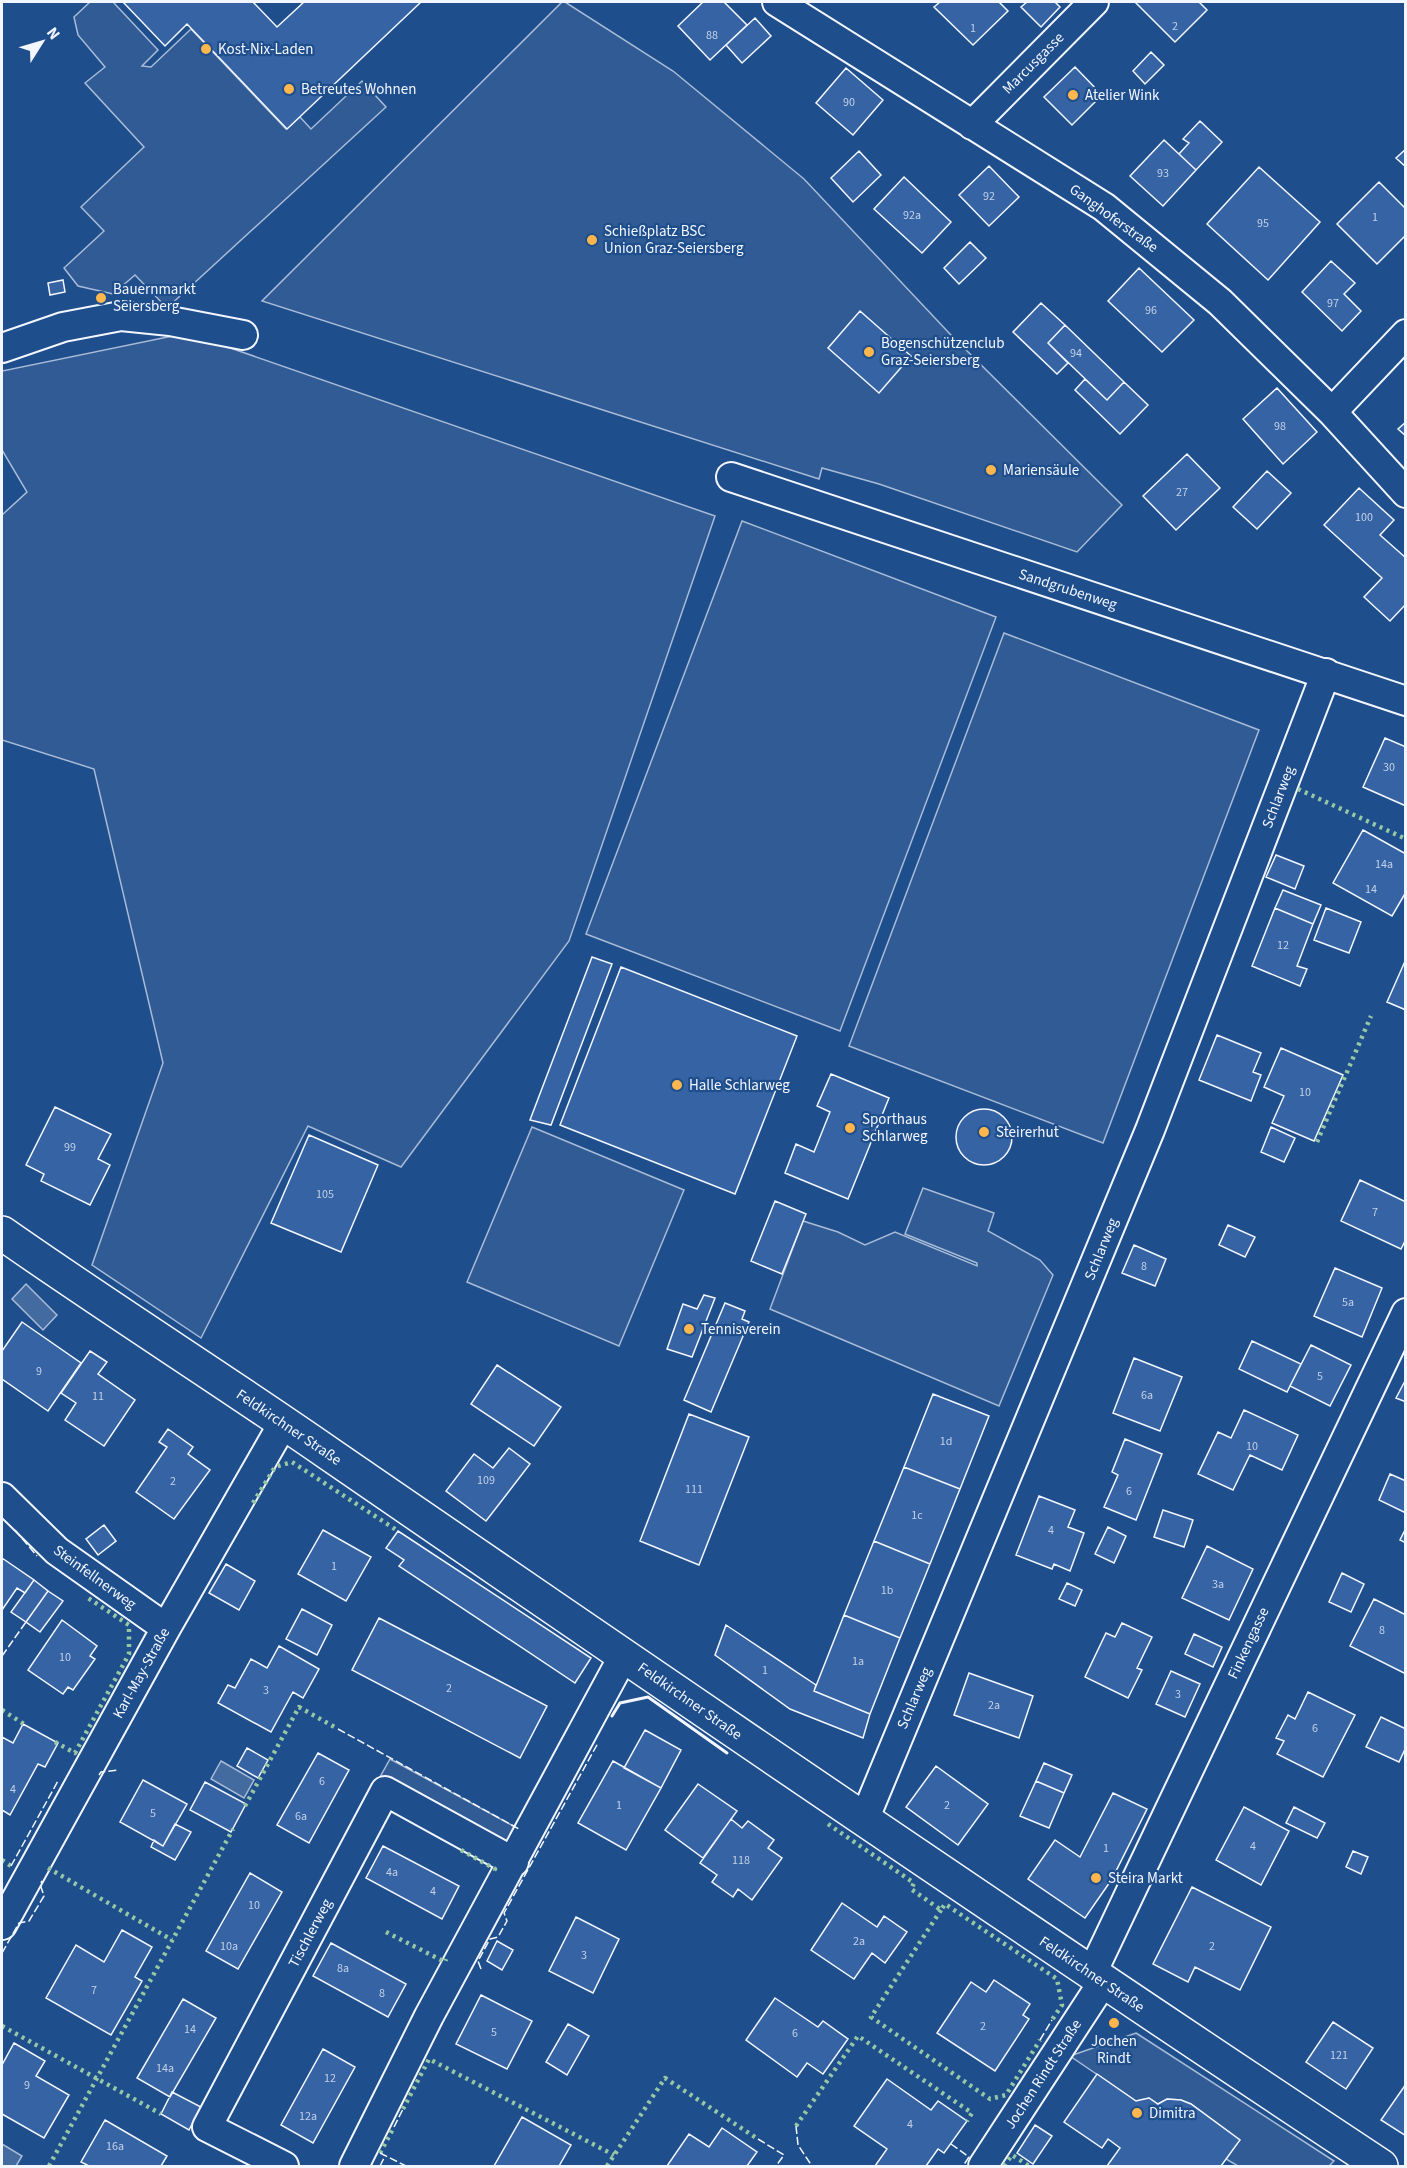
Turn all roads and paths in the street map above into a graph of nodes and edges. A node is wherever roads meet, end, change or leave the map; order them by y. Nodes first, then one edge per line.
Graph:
1 (777, 2) edge
2 (1094, 2) edge
3 (972, 125) junction
4 (1406, 334) edge
5 (243, 335) dead end
6 (2, 348) edge
7 (1332, 412) junction
8 (731, 477) dead end
9 (1406, 493) edge
10 (1326, 673) junction
11 (1406, 701) edge
12 (2, 1233) edge
13 (1406, 1313) edge
14 (284, 1422) junction
15 (2, 1497) edge
16 (166, 1628) junction
17 (624, 1655) junction
18 (864, 1820) junction
19 (514, 1862) junction
20 (2, 1925) edge
21 (1097, 1977) junction
22 (284, 2166) edge
23 (354, 2166) edge
24 (983, 2166) edge
25 (1381, 2166) edge

1 - 3 street, Ganghoferstraße
2 - 3 street, Marcusgasse
3 - 7 street, Ganghoferstraße
4 - 7 street
5 - 6 street
7 - 9 street, Ganghoferstraße
8 - 10 street, Sandgrubenweg
10 - 11 street, Sandgrubenweg
10 - 18 street, Schlarweg
12 - 14 street, Feldkirchner Straße
13 - 21 street, Finkengasse
14 - 16 street, Karl-May-Straße
14 - 17 street, Feldkirchner Straße
15 - 16 street, Steinfellnerweg
16 - 20 street, Karl-May-Straße
17 - 18 street, Feldkirchner Straße
17 - 19 street
18 - 21 street, Feldkirchner Straße
19 - 22 street, Tischlerweg
19 - 23 street
21 - 24 street, Jochen Rindt Straße
21 - 25 street, Feldkirchner Straße

